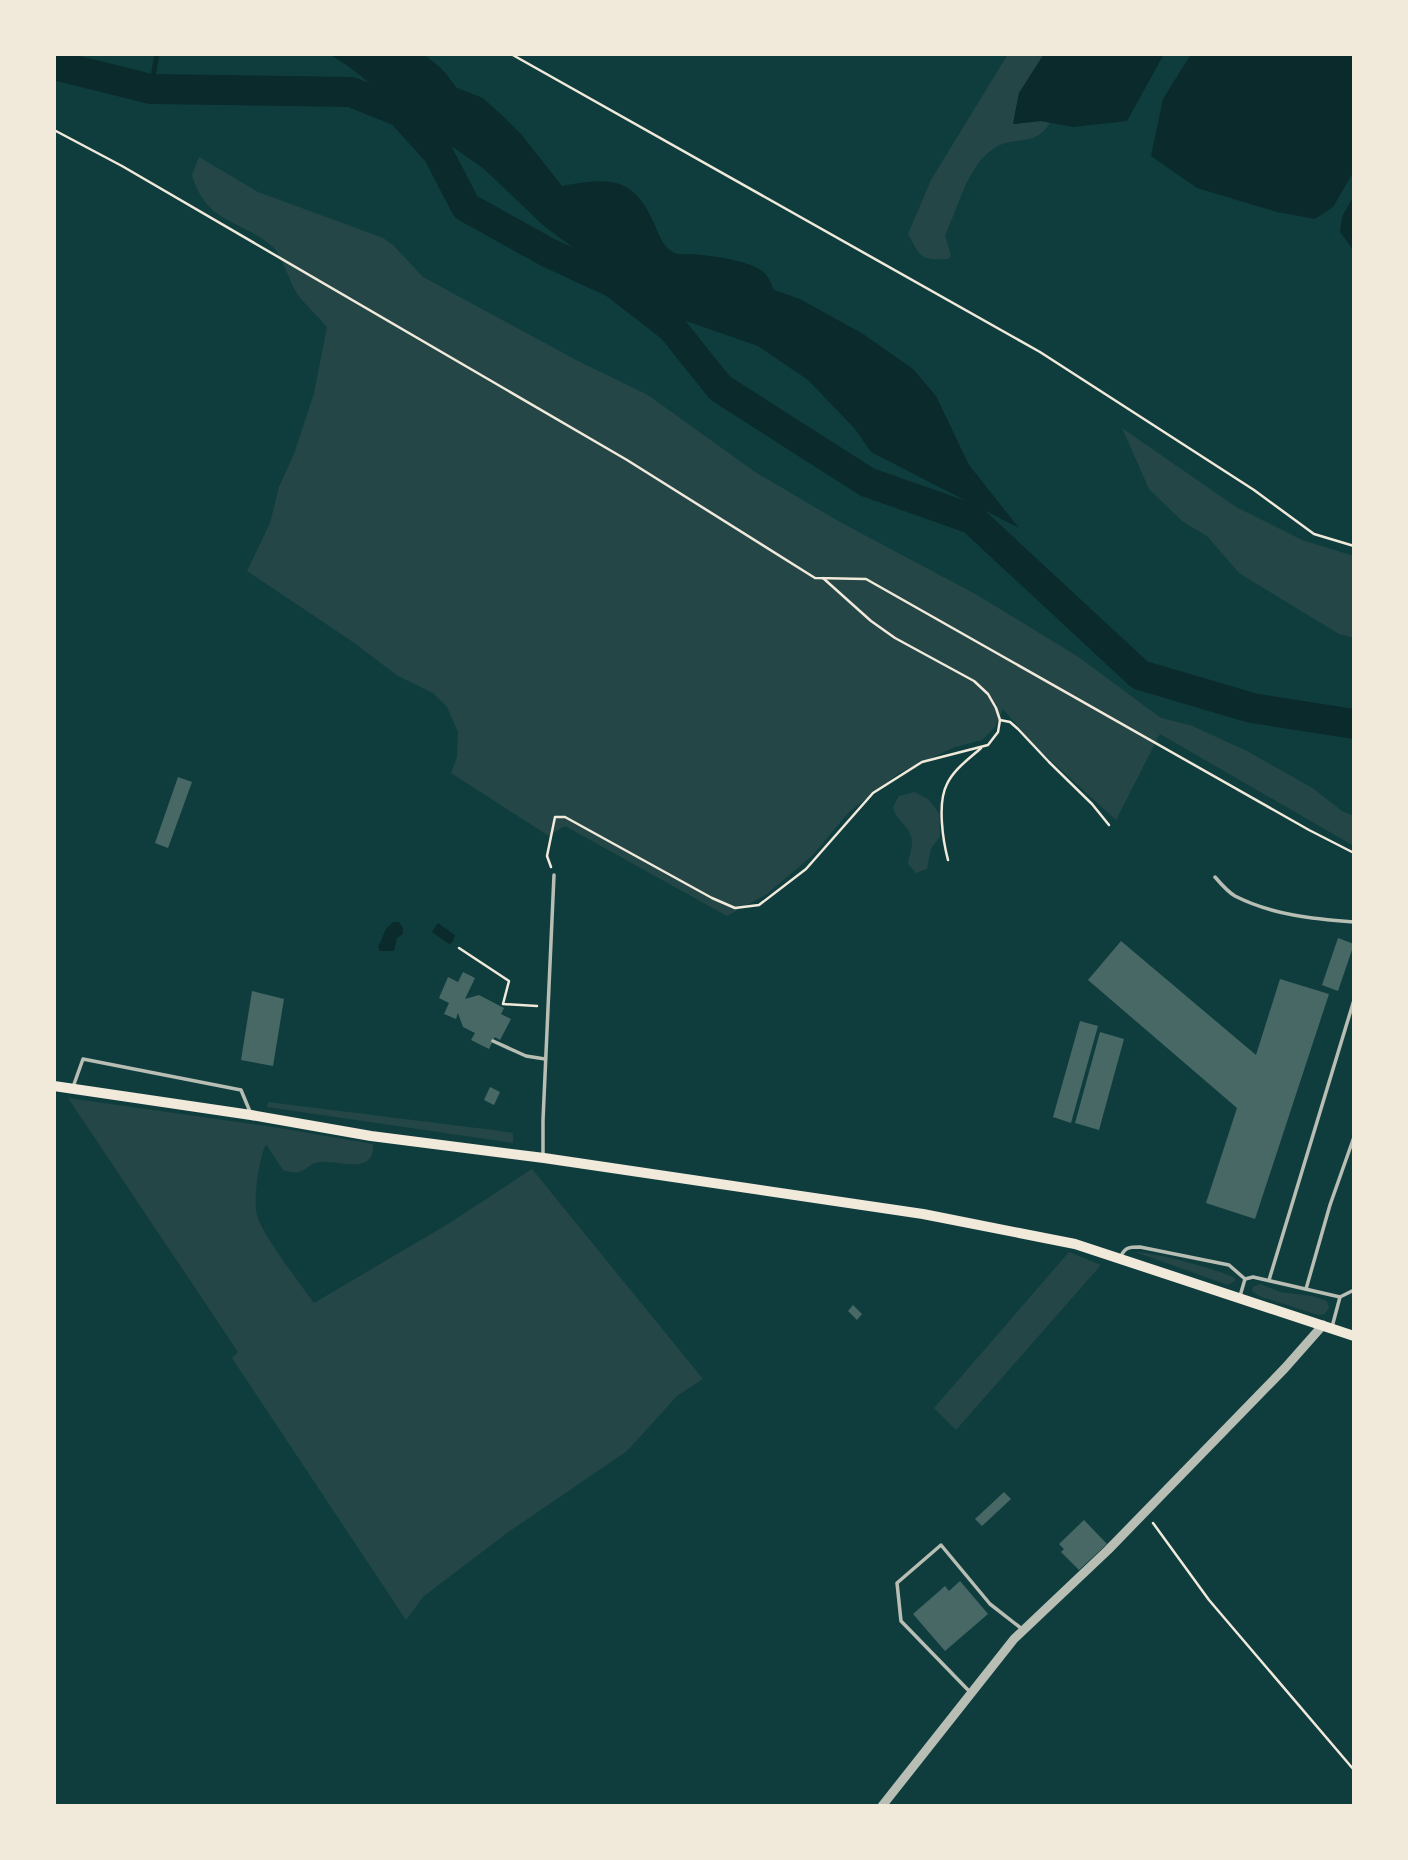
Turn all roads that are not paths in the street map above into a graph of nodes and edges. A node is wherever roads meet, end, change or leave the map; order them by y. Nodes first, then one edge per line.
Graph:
1 (554, 875) road end
2 (1216, 877) dead end
3 (1354, 922) edge
4 (1354, 1000) edge
5 (493, 1041) dead end
6 (545, 1059) junction
7 (54, 1087) edge
8 (72, 1090) junction
9 (251, 1115) junction
10 (1354, 1136) edge
11 (544, 1158) junction
12 (1120, 1259) junction
13 (1245, 1279) junction
14 (1269, 1280) junction
15 (1306, 1289) junction
16 (1354, 1290) edge
17 (1340, 1297) junction
18 (1240, 1298) junction
19 (1327, 1327) junction
20 (1354, 1336) edge
21 (1023, 1630) junction
22 (971, 1693) junction
23 (883, 1806) edge

1 - 6 lane
2 - 3 lane
4 - 14 lane
5 - 6 lane
6 - 11 lane
7 - 8 main road
8 - 9 main road
8 - 9 lane
9 - 11 main road
10 - 15 lane
11 - 12 main road
12 - 13 lane
12 - 18 main road
13 - 14 lane
13 - 18 lane
14 - 15 lane
15 - 17 lane
16 - 17 lane
17 - 19 lane
18 - 19 main road
19 - 20 main road
19 - 21 street
21 - 22 street
21 - 22 lane
22 - 23 street

